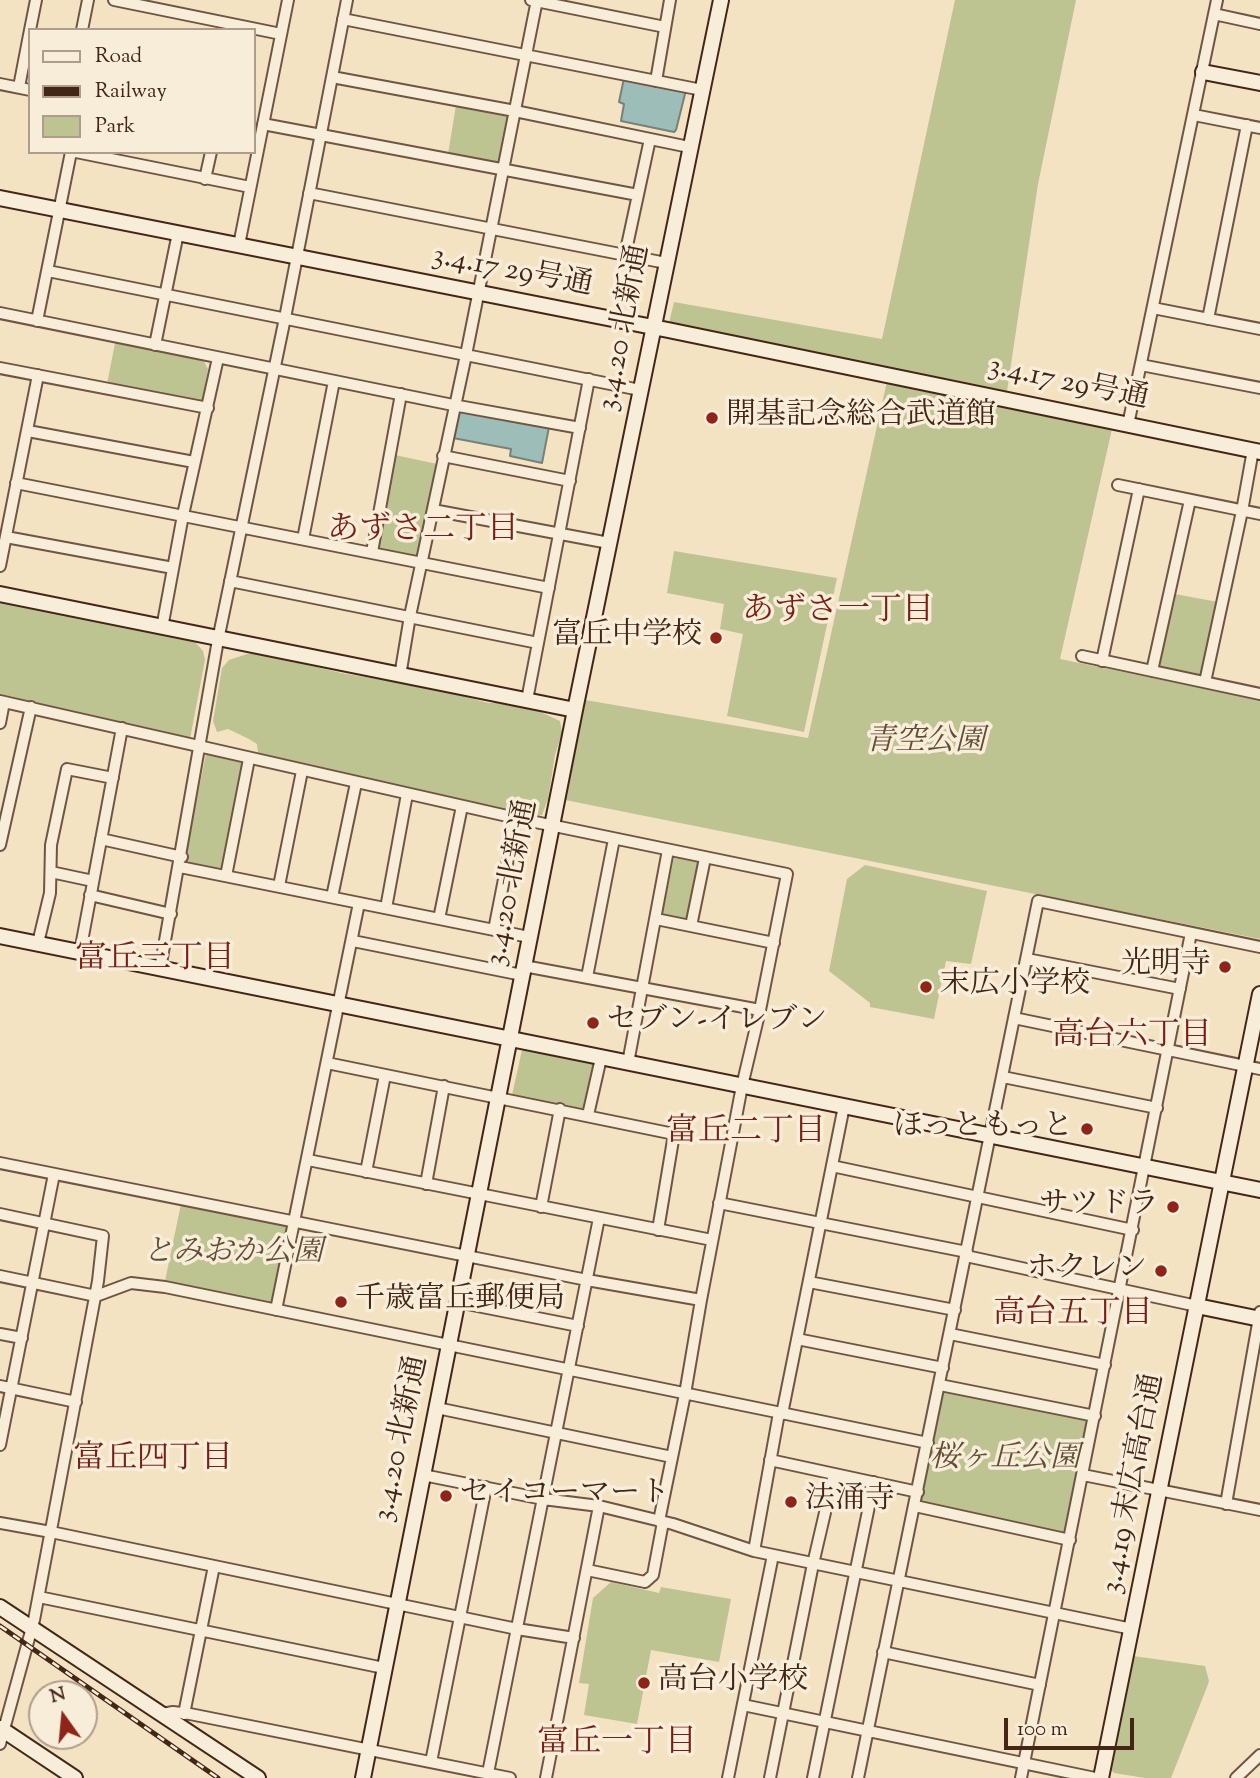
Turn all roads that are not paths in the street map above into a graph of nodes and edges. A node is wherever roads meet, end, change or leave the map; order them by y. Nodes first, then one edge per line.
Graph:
1 (36, 0) edge
2 (88, 0) edge
3 (114, 0) edge
4 (288, 0) edge
5 (348, 0) edge
6 (535, 0) edge
7 (670, 0) edge
8 (721, 0) edge
9 (1217, 0) edge
10 (166, 5) edge
11 (1214, 14) junction
12 (344, 19) junction
13 (1260, 24) edge
14 (665, 26) junction
15 (236, 27) edge
16 (30, 28) edge
17 (82, 28) edge
18 (256, 30) edge
19 (282, 34) junction
20 (28, 44) edge
21 (526, 54) junction
22 (1203, 72) junction
23 (332, 77) junction
24 (656, 80) junction
25 (1260, 83) edge
26 (0, 84) edge
27 (24, 89) edge
28 (702, 90) junction
29 (514, 111) junction
30 (1194, 115) junction
31 (263, 124) junction
32 (1247, 125) junction
33 (1260, 128) edge
34 (320, 135) junction
35 (650, 139) junction
36 (689, 147) junction
37 (73, 154) edge
38 (83, 154) edge
39 (211, 154) edge
40 (503, 170) junction
41 (205, 179) junction
42 (250, 187) junction
43 (309, 193) junction
44 (638, 195) junction
45 (0, 198) edge
46 (59, 209) junction
47 (491, 228) junction
48 (178, 233) junction
49 (239, 245) junction
50 (625, 255) junction
51 (297, 257) junction
52 (666, 263) junction
53 (48, 271) junction
54 (165, 294) junction
55 (478, 294) junction
56 (1153, 309) junction
57 (0, 313) edge
58 (285, 318) junction
59 (1208, 319) junction
60 (37, 321) junction
61 (652, 327) junction
62 (1260, 330) edge
63 (155, 345) junction
64 (466, 355) junction
65 (218, 358) junction
66 (1141, 365) junction
67 (0, 368) edge
68 (274, 369) junction
69 (38, 375) junction
70 (589, 379) junction
71 (334, 381) junction
72 (1260, 388) edge
73 (640, 390) junction
74 (401, 394) junction
75 (453, 405) junction
76 (208, 408) junction
77 (1128, 425) junction
78 (580, 428) junction
79 (28, 431) junction
80 (1256, 451) edge
81 (443, 456) junction
82 (194, 462) junction
83 (570, 481) junction
84 (16, 483) junction
85 (1118, 485) dead end
86 (1139, 489) junction
87 (1190, 500) junction
88 (433, 510) junction
89 (1242, 511) junction
90 (1260, 514) edge
91 (183, 515) junction
92 (241, 527) junction
93 (559, 534) junction
94 (6, 537) junction
95 (303, 539) junction
96 (609, 543) junction
97 (372, 552) junction
98 (422, 562) junction
99 (0, 566) edge
100 (173, 568) junction
101 (230, 581) junction
102 (549, 588) junction
103 (0, 594) edge
104 (410, 616) junction
105 (162, 628) junction
106 (218, 640) junction
107 (538, 643) junction
108 (1082, 656) dead end
109 (1102, 661) junction
110 (1152, 671) junction
111 (400, 676) junction
112 (1205, 682) junction
113 (1259, 690) edge
114 (527, 700) junction
115 (2, 702) edge
116 (31, 707) junction
117 (575, 710) junction
118 (0, 723) edge
119 (122, 728) junction
120 (198, 747) junction
121 (249, 759) junction
122 (302, 771) junction
123 (113, 778) junction
124 (356, 783) junction
125 (407, 794) junction
126 (462, 806) junction
127 (516, 818) junction
128 (552, 825) junction
129 (101, 839) junction
130 (614, 839) junction
131 (0, 845) edge
132 (668, 850) junction
133 (705, 858) junction
134 (181, 862) junction
135 (51, 872) junction
136 (226, 876) junction
137 (93, 881) junction
138 (279, 887) junction
139 (90, 895) junction
140 (332, 897) junction
141 (359, 903) junction
142 (386, 908) junction
143 (171, 914) junction
144 (439, 919) junction
145 (656, 919) junction
146 (691, 926) junction
147 (494, 930) junction
148 (1191, 933) junction
149 (0, 936) edge
150 (529, 937) junction
151 (353, 941) junction
152 (38, 943) junction
153 (774, 943) junction
154 (1260, 947) edge
155 (80, 952) junction
156 (1027, 959) junction
157 (160, 969) junction
158 (523, 970) junction
159 (587, 977) junction
160 (642, 988) junction
161 (1180, 989) junction
162 (1260, 994) edge
163 (338, 1005) junction
164 (761, 1010) junction
165 (1014, 1018) junction
166 (510, 1040) junction
167 (1168, 1050) junction
168 (601, 1058) junction
169 (327, 1063) junction
170 (628, 1063) junction
171 (1253, 1067) edge
172 (385, 1074) junction
173 (1003, 1077) junction
174 (444, 1086) junction
175 (742, 1086) junction
176 (498, 1098) junction
177 (844, 1106) junction
178 (1157, 1108) junction
179 (560, 1110) junction
180 (588, 1115) junction
181 (990, 1137) junction
182 (308, 1160) junction
183 (0, 1163) edge
184 (832, 1166) junction
185 (1145, 1168) junction
186 (366, 1172) junction
187 (54, 1174) junction
188 (1222, 1183) junction
189 (426, 1184) junction
190 (1260, 1190) edge
191 (478, 1194) junction
192 (978, 1197) junction
193 (719, 1203) junction
194 (541, 1207) junction
195 (0, 1214) edge
196 (599, 1218) junction
197 (295, 1223) junction
198 (46, 1224) junction
199 (820, 1224) junction
200 (658, 1230) junction
201 (1133, 1230) junction
202 (712, 1240) junction
203 (967, 1254) junction
204 (465, 1255) junction
205 (0, 1276) edge
206 (587, 1280) junction
207 (808, 1282) junction
208 (34, 1283) junction
209 (1121, 1289) junction
210 (96, 1296) junction
211 (701, 1300) junction
212 (457, 1302) junction
213 (1197, 1306) junction
214 (276, 1310) junction
215 (955, 1310) junction
216 (1260, 1316) edge
217 (579, 1326) junction
218 (0, 1334) edge
219 (950, 1334) junction
220 (22, 1338) junction
221 (797, 1339) junction
222 (449, 1346) junction
223 (1105, 1365) junction
224 (943, 1368) junction
225 (570, 1371) junction
226 (940, 1385) junction
227 (6, 1387) edge
228 (685, 1394) junction
229 (76, 1402) junction
230 (437, 1408) junction
231 (781, 1414) junction
232 (1095, 1416) junction
233 (556, 1433) junction
234 (928, 1443) junction
235 (0, 1445) edge
236 (672, 1457) junction
237 (770, 1460) junction
238 (834, 1474) junction
239 (422, 1475) junction
240 (1083, 1475) junction
241 (874, 1482) junction
242 (486, 1487) junction
243 (1160, 1491) junction
244 (918, 1492) junction
245 (542, 1499) junction
246 (1226, 1504) junction
247 (599, 1506) junction
248 (915, 1506) junction
249 (1260, 1510) edge
250 (661, 1522) junction
251 (0, 1524) edge
252 (51, 1532) junction
253 (1070, 1539) junction
254 (754, 1551) junction
255 (773, 1555) junction
256 (813, 1564) junction
257 (214, 1566) junction
258 (587, 1570) junction
259 (855, 1573) junction
260 (900, 1582) junction
261 (38, 1597) junction
262 (397, 1605) junction
263 (0, 1606) edge
264 (1055, 1613) junction
265 (462, 1617) junction
266 (32, 1628) junction
267 (199, 1629) junction
268 (517, 1629) junction
269 (1132, 1629) junction
270 (574, 1638) junction
271 (883, 1653) junction
272 (384, 1668) junction
273 (1040, 1685) junction
274 (743, 1705) junction
275 (184, 1713) junction
276 (162, 1714) junction
277 (783, 1714) junction
278 (824, 1722) junction
279 (869, 1731) junction
280 (1, 1734) edge
281 (368, 1750) junction
282 (1260, 1755) edge
283 (431, 1762) junction
284 (1024, 1763) junction
285 (488, 1773) junction
286 (75, 1778) edge
287 (258, 1778) edge
288 (363, 1778) edge
289 (510, 1778) edge
290 (546, 1778) edge
291 (727, 1778) edge
292 (771, 1778) edge
293 (813, 1778) edge
294 (859, 1778) edge
295 (1021, 1778) edge
296 (1095, 1778) edge
297 (1101, 1778) edge
298 (1236, 1778) edge

1 - 16 street
2 - 17 street
3 - 10 street
4 - 19 street
5 - 12 street
6 - 14 street
6 - 21 street
7 - 14 street
8 - 28 street, 3.4.20 北新通
9 - 11 street
10 - 15 street
11 - 13 street
11 - 22 street
12 - 21 street
12 - 23 street
14 - 24 street
18 - 19 street
19 - 31 street
20 - 27 street
21 - 24 street
21 - 29 street
22 - 25 street
22 - 30 street
23 - 29 street
23 - 34 street
24 - 28 street
26 - 27 street
28 - 36 street, 3.4.20 北新通
29 - 35 street
29 - 40 street
30 - 32 street
30 - 56 street
31 - 34 street
31 - 42 street
32 - 33 street
32 - 59 street
34 - 40 street
34 - 43 street
35 - 36 street
35 - 44 street
36 - 52 street, 3.4.20 北新通
37 - 46 street
38 - 41 street
39 - 41 street
40 - 44 street
40 - 47 street
41 - 42 street
42 - 49 street
43 - 47 street
43 - 51 street
44 - 50 street
45 - 46 street, 3.4.17 29号通
46 - 48 street, 3.4.17 29号通
46 - 53 street
47 - 50 street
47 - 55 street
48 - 49 street, 3.4.17 29号通
48 - 54 street
49 - 51 street, 3.4.17 29号通
50 - 52 street
51 - 55 street, 3.4.17 29号通
51 - 58 street
52 - 61 street, 3.4.20 北新通
53 - 54 street
53 - 60 street
54 - 58 street
54 - 63 street
55 - 61 street, 3.4.17 29号通
55 - 64 street
56 - 59 street
56 - 66 street
57 - 60 street
58 - 64 street
58 - 68 street
59 - 62 street
60 - 63 street
61 - 73 street, 3.4.20 北新通
61 - 77 street, 3.4.17 29号通
63 - 65 street
64 - 70 street
64 - 75 street
65 - 68 street
65 - 76 street
66 - 72 street
66 - 77 street
67 - 69 street
68 - 71 street
68 - 92 street
69 - 76 street
69 - 79 street
70 - 73 street
70 - 78 street
71 - 74 street
71 - 95 street
73 - 96 street, 3.4.20 北新通
74 - 75 street
74 - 97 street
75 - 78 street
75 - 81 street
76 - 82 street
77 - 80 street, 3.4.17 29号通
78 - 83 street
79 - 82 street
79 - 84 street
80 - 89 street
81 - 83 street
81 - 88 street
82 - 91 street
83 - 93 street
84 - 91 street
84 - 94 street
85 - 86 street
86 - 87 street
86 - 109 street
87 - 89 street
87 - 110 street
88 - 93 street
88 - 98 street
89 - 90 street
89 - 112 street
91 - 92 street
91 - 100 street
92 - 95 street
92 - 101 street
93 - 96 street
93 - 102 street
94 - 99 street
94 - 100 street
95 - 97 street
96 - 117 street, 3.4.20 北新通
97 - 98 street
98 - 102 street
98 - 104 street
100 - 105 street
101 - 104 street
101 - 106 street
102 - 107 street
103 - 105 street
104 - 107 street
104 - 111 street
105 - 106 street
106 - 111 street
106 - 120 street
107 - 114 street
108 - 109 street
109 - 110 street
110 - 112 street
111 - 114 street
112 - 113 street
114 - 117 street
115 - 116 street
115 - 118 street
116 - 119 street
116 - 131 street
117 - 128 street, 3.4.20 北新通
119 - 120 street
119 - 123 street
120 - 121 street
120 - 134 street
121 - 122 street
121 - 136 street
122 - 124 street
122 - 138 street
123 - 129 street
123 - 135 street
124 - 125 street
124 - 140 street
125 - 126 street
125 - 142 street
126 - 127 street
126 - 144 street
127 - 128 street
127 - 147 street
128 - 130 street
128 - 150 street, 3.4.20 北新通
129 - 134 street
129 - 137 street
130 - 132 street
130 - 159 street
132 - 133 street
132 - 145 street
133 - 146 street
133 - 153 street
134 - 136 street
134 - 143 street
135 - 137 street
135 - 152 street
136 - 138 street
137 - 139 street
138 - 140 street
139 - 143 street
139 - 155 street
140 - 141 street
141 - 142 street
141 - 151 street
142 - 144 street
143 - 157 street
144 - 147 street
145 - 146 street
145 - 160 street
146 - 153 street
147 - 150 street
148 - 154 street
148 - 156 street
148 - 161 street
149 - 152 street
150 - 158 street, 3.4.20 北新通
151 - 158 street
151 - 163 street
152 - 155 street
153 - 164 street
155 - 157 street
156 - 161 street
156 - 165 street
157 - 163 street
158 - 159 street
158 - 166 street, 3.4.20 北新通
159 - 160 street
160 - 164 street
160 - 170 street
161 - 167 street
162 - 171 street, 3.4.19 末広高台通
163 - 166 street
163 - 169 street
164 - 175 street
165 - 167 street
165 - 173 street
166 - 168 street
166 - 176 street, 3.4.20 北新通
167 - 171 street
167 - 178 street
168 - 170 street
168 - 180 street
169 - 172 street
169 - 182 street
170 - 175 street
171 - 188 street, 3.4.19 末広高台通
172 - 174 street
172 - 186 street
173 - 178 street
173 - 181 street
174 - 176 street
174 - 189 street
175 - 177 street
175 - 193 street
176 - 179 street
176 - 191 street, 3.4.20 北新通
177 - 181 street
177 - 184 street
178 - 185 street
179 - 180 street
179 - 194 street
180 - 200 street
181 - 185 street
181 - 192 street
182 - 186 street
182 - 197 street
183 - 187 street
184 - 192 street
184 - 199 street
185 - 188 street
185 - 201 street
186 - 189 street
187 - 197 street
187 - 198 street
188 - 190 street
188 - 213 street, 3.4.19 末広高台通
189 - 191 street
191 - 194 street
191 - 204 street, 3.4.20 北新通
192 - 201 street
192 - 203 street
193 - 199 street
193 - 202 street
194 - 196 street
195 - 198 street
196 - 200 street
196 - 206 street
197 - 204 street
197 - 214 street
198 - 208 street
198 - 210 street
199 - 203 street
199 - 207 street
200 - 202 street
201 - 209 street
202 - 211 street
203 - 209 street
203 - 215 street
204 - 206 street
204 - 212 street, 3.4.20 北新通
205 - 208 street
206 - 211 street
206 - 217 street
207 - 215 street
207 - 221 street
208 - 210 street
208 - 220 street
209 - 213 street
209 - 223 street
210 - 214 street
210 - 229 street
211 - 228 street
212 - 217 street
212 - 222 street, 3.4.20 北新通
213 - 216 street
213 - 243 street, 3.4.19 末広高台通
214 - 222 street
215 - 219 street
216 - 246 street
217 - 225 street
218 - 220 street
219 - 223 street
219 - 224 street
220 - 227 street
221 - 224 street
221 - 231 street
222 - 225 street
222 - 230 street, 3.4.20 北新通
223 - 232 street
224 - 226 street
225 - 228 street
225 - 233 street
226 - 232 street
226 - 234 street
227 - 229 street
227 - 235 street
228 - 231 street
228 - 236 street
229 - 252 street
230 - 233 street
230 - 239 street, 3.4.20 北新通
231 - 234 street
231 - 237 street
232 - 240 street
233 - 236 street
233 - 245 street
234 - 244 street
236 - 250 street
237 - 238 street
237 - 254 street
238 - 241 street
238 - 256 street
239 - 242 street
239 - 262 street, 3.4.20 北新通
240 - 243 street
240 - 253 street
241 - 244 street
241 - 259 street
242 - 245 street
242 - 265 street
243 - 246 street
243 - 269 street, 3.4.19 末広高台通
244 - 248 street
245 - 247 street
245 - 268 street
246 - 249 street
247 - 250 street
247 - 258 street
248 - 253 street
248 - 260 street
250 - 254 street
250 - 258 street
251 - 252 street
252 - 257 street
252 - 261 street
253 - 264 street
254 - 255 street
255 - 256 street
255 - 274 street
256 - 259 street
256 - 277 street
257 - 262 street
257 - 267 street
258 - 270 street
259 - 260 street
259 - 278 street
260 - 264 street
260 - 271 street
261 - 266 street
261 - 267 street
262 - 265 street
262 - 272 street, 3.4.20 北新通
263 - 266 street
264 - 269 street
264 - 273 street
265 - 268 street
265 - 283 street
266 - 276 street
266 - 280 street
267 - 272 street
267 - 275 street
268 - 270 street
268 - 285 street
269 - 297 street, 3.4.19 末広高台通
270 - 290 street
271 - 273 street
271 - 279 street
272 - 281 street, 3.4.20 北新通
273 - 284 street
274 - 277 street
274 - 291 street
275 - 276 street
275 - 281 street
276 - 287 street
277 - 278 street
277 - 292 street
278 - 279 street
278 - 293 street
279 - 284 street
279 - 294 street
280 - 286 street
281 - 283 street
281 - 288 street, 3.4.20 北新通
282 - 298 street
283 - 285 street
284 - 295 street
284 - 296 street
285 - 289 street

